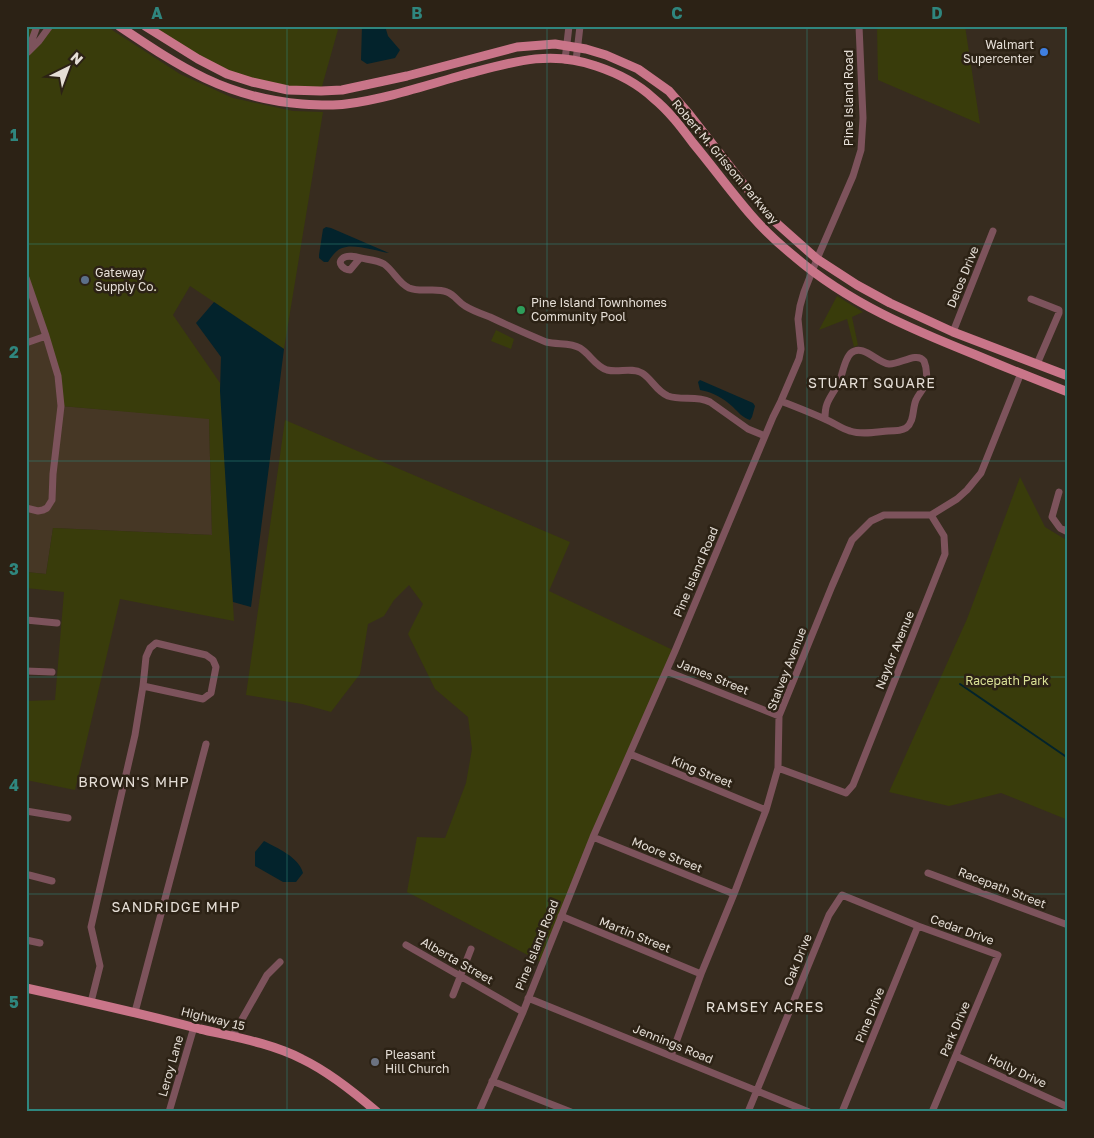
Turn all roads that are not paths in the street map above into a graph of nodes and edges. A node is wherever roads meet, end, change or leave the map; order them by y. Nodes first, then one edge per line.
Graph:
1 (37, 26) edge
2 (50, 26) edge
3 (118, 26) edge
4 (145, 26) edge
5 (569, 26) edge
6 (580, 26) edge
7 (859, 26) edge
8 (566, 46) junction
9 (578, 48) junction
10 (27, 54) edge
11 (565, 60) junction
12 (576, 61) junction
13 (993, 231) dead end
14 (360, 258) dead end
15 (816, 259) junction
16 (812, 271) junction
17 (26, 278) edge
18 (1031, 299) dead end
19 (914, 314) junction
20 (905, 326) junction
21 (953, 332) junction
22 (46, 336) junction
23 (26, 343) edge
24 (1037, 364) junction
25 (1021, 373) junction
26 (1068, 376) edge
27 (1068, 392) edge
28 (781, 401) junction
29 (825, 419) junction
30 (765, 436) junction
31 (1059, 492) dead end
32 (26, 508) edge
33 (931, 514) junction
34 (1068, 532) edge
35 (26, 620) edge
36 (57, 622) dead end
37 (26, 671) edge
38 (666, 671) junction
39 (52, 672) dead end
40 (143, 686) junction
41 (779, 716) junction
42 (206, 744) dead end
43 (630, 754) junction
44 (778, 768) junction
45 (766, 810) junction
46 (26, 811) edge
47 (68, 818) dead end
48 (593, 837) junction
49 (928, 873) dead end
50 (26, 876) edge
51 (52, 881) dead end
52 (734, 894) junction
53 (561, 916) junction
54 (1068, 925) edge
55 (918, 926) junction
56 (26, 940) edge
57 (40, 943) dead end
58 (406, 945) dead end
59 (471, 949) dead end
60 (998, 955) joint
61 (280, 962) dead end
62 (701, 974) junction
63 (460, 976) junction
64 (26, 988) edge
65 (453, 995) dead end
66 (528, 998) junction
67 (91, 1002) junction
68 (135, 1012) junction
69 (523, 1012) junction
70 (194, 1027) junction
71 (232, 1036) junction
72 (671, 1056) junction
73 (956, 1056) junction
74 (492, 1081) junction
75 (757, 1091) junction
76 (1068, 1107) edge
77 (169, 1112) edge
78 (377, 1112) edge
79 (480, 1112) edge
80 (571, 1112) edge
81 (748, 1112) edge
82 (809, 1112) edge
83 (842, 1112) edge
84 (932, 1112) edge

1 - 10 street
2 - 10 street
3 - 11 main road, Robert M. Grissom Parkway
4 - 8 main road, Robert M. Grissom Parkway
5 - 8 street
6 - 9 street
7 - 15 street, Pine Island Road
8 - 9 main road, Robert M. Grissom Parkway
8 - 11 street
9 - 12 street
9 - 15 main road, Robert M. Grissom Parkway
11 - 12 main road, Robert M. Grissom Parkway
12 - 16 main road, Robert M. Grissom Parkway
13 - 21 street, Delos Drive
14 - 30 street
15 - 16 street, Pine Island Road
15 - 19 main road, Robert M. Grissom Parkway
16 - 20 main road, Robert M. Grissom Parkway
16 - 28 street, Pine Island Road
17 - 22 street
18 - 24 street
19 - 20 main road
19 - 21 main road, Robert M. Grissom Parkway
20 - 25 main road, Robert M. Grissom Parkway
21 - 24 main road, Robert M. Grissom Parkway
22 - 23 street
22 - 32 street
24 - 26 main road, Robert M. Grissom Parkway
25 - 27 main road, Robert M. Grissom Parkway
25 - 33 street, Stalvey Avenue
28 - 29 street
28 - 30 street, Pine Island Road
29 - 29 street
30 - 38 street, Pine Island Road
31 - 34 street
33 - 41 street, Stalvey Avenue
33 - 44 street, Naylor Avenue
35 - 36 street
37 - 39 street
38 - 41 street, James Street
38 - 43 street, Pine Island Road
40 - 40 street
40 - 67 street
41 - 44 street, Stalvey Avenue
42 - 68 street
43 - 45 street, King Street
43 - 48 street, Pine Island Road
44 - 45 street, Stalvey Avenue
45 - 52 street, Stalvey Avenue
46 - 47 street
48 - 52 street, Moore Street
48 - 53 street, Pine Island Road
49 - 54 street, Racepath Street
50 - 51 street
52 - 62 street, Stalvey Avenue
53 - 62 street, Martin Street
53 - 66 street, Pine Island Road
55 - 60 street, Cedar Drive
55 - 75 street, Oak Drive
55 - 83 street, Pine Drive
56 - 57 street
58 - 63 street, Alberta Street
59 - 63 street
60 - 73 street, Park Drive
61 - 71 street
62 - 72 street, Stalvey Avenue
63 - 65 street
63 - 69 street, Alberta Street
64 - 67 main road, Highway 15
66 - 69 street, Pine Island Road
66 - 72 street, Jennings Road
67 - 68 main road, Highway 15
68 - 70 main road, Highway 15
69 - 74 street, Pine Island Road
70 - 71 main road, Highway 15
70 - 77 street, Leroy Lane
71 - 78 main road, Highway 15
72 - 75 street, Jennings Road
73 - 76 street, Holly Drive
73 - 84 street, Park Drive
74 - 79 street, Pine Island Road
74 - 80 street
75 - 81 street, Oak Drive
75 - 82 street, Jennings Road

